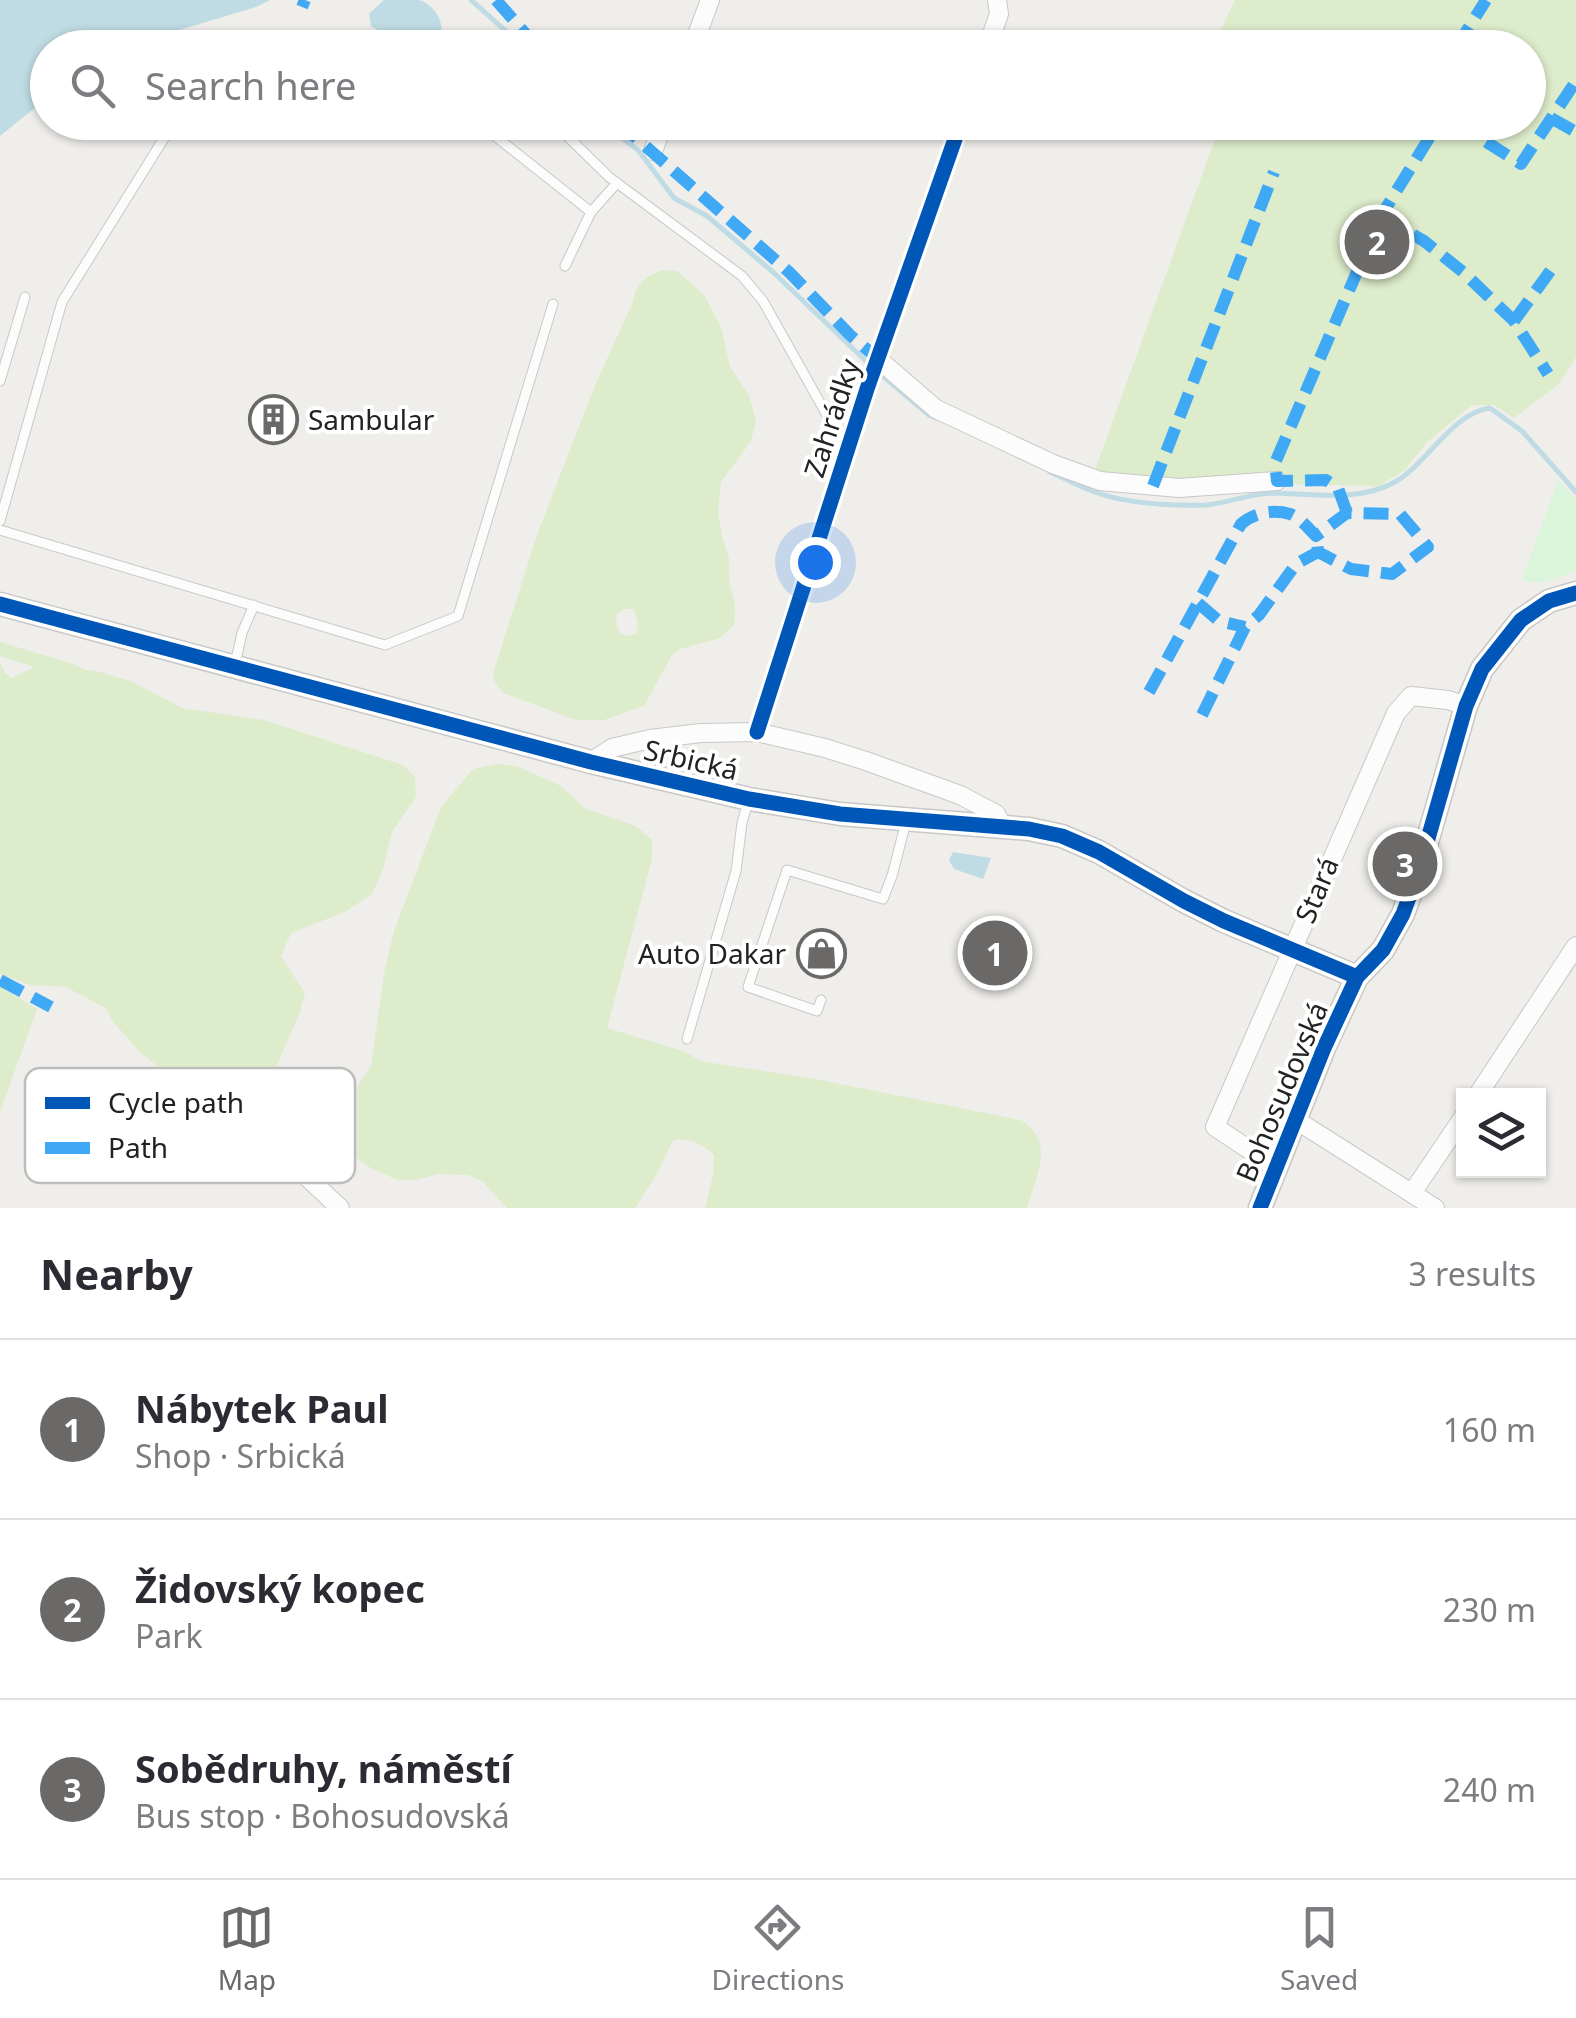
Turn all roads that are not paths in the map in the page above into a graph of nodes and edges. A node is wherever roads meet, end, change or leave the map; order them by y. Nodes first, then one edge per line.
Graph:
1 (710, 0) edge
2 (997, 0) edge
3 (699, 30) edge
4 (994, 30) edge
5 (163, 140) edge
6 (500, 140) edge
7 (572, 140) edge
8 (657, 140) edge
9 (955, 140) edge
10 (653, 151) dead end
11 (617, 183) junction
12 (591, 212) junction
13 (565, 266) dead end
14 (25, 296) dead end
15 (553, 304) dead end
16 (878, 359) junction
17 (0, 381) edge
18 (848, 452) junction
19 (1277, 481) dead end
20 (0, 521) edge
21 (0, 530) edge
22 (1576, 593) edge
23 (0, 604) edge
24 (254, 605) junction
25 (235, 666) junction
26 (1466, 706) junction
27 (757, 732) junction
28 (590, 762) junction
29 (749, 799) junction
30 (906, 820) junction
31 (1003, 827) junction
32 (1576, 946) edge
33 (1292, 950) junction
34 (1357, 977) junction
35 (821, 1000) dead end
36 (687, 1039) dead end
37 (1482, 1088) edge
38 (1296, 1120) junction
39 (1456, 1128) edge
40 (1276, 1168) junction
41 (313, 1183) edge
42 (1412, 1193) junction
43 (340, 1208) edge
44 (1260, 1208) edge
45 (1435, 1208) edge

1 - 3 street
2 - 4 street
5 - 20 lane
6 - 12 lane
7 - 11 lane
8 - 10 street
9 - 16 street, Zahrádky
11 - 12 lane
11 - 18 lane
12 - 13 lane
14 - 17 lane
15 - 24 lane
16 - 18 street, Zahrádky
16 - 19 street, Zahrádky
18 - 27 street, Zahrádky
21 - 24 lane
22 - 26 street, Bohosudovská
23 - 25 street, Srbická
24 - 25 lane
25 - 28 street, Srbická
26 - 33 street, Stará
26 - 34 street, Bohosudovská
27 - 28 street, Srbická
27 - 31 street, Srbická
28 - 29 street, Srbická
29 - 30 street, Srbická
29 - 36 lane
30 - 31 street, Srbická
30 - 35 lane
31 - 33 street, Srbická
32 - 37 street
33 - 34 street, Srbická
33 - 40 street, Stará
34 - 38 street, Bohosudovská
38 - 40 street, Bohosudovská
38 - 42 street
39 - 42 street
40 - 44 street, Bohosudovská
41 - 43 street
42 - 45 street

